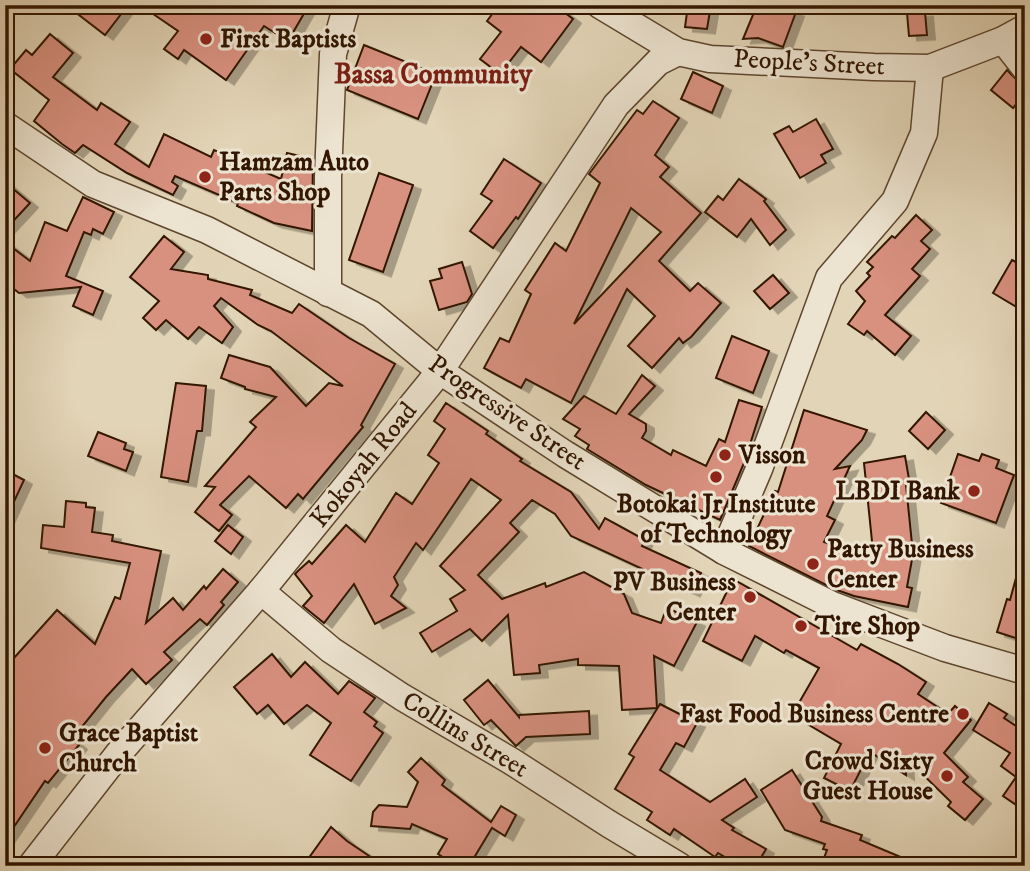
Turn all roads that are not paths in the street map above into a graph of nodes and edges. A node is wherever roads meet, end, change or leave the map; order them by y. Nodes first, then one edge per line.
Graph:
1 (347, 5) edge
2 (600, 5) edge
3 (1014, 34) edge
4 (677, 52) junction
5 (930, 68) junction
6 (1025, 68) edge
7 (5, 125) edge
8 (328, 293) junction
9 (440, 372) junction
10 (724, 551) junction
11 (261, 591) junction
12 (1025, 671) edge
13 (31, 866) edge
14 (679, 866) edge

1 - 8 street
2 - 4 street, People's Street
3 - 5 street, People's Street
3 - 6 street
4 - 5 street, People's Street
4 - 9 street, Kokoyah Road
5 - 10 street
7 - 8 street, Progressive Street
8 - 9 street, Progressive Street
9 - 10 street, Progressive Street
9 - 11 street, Kokoyah Road
10 - 12 street, Progressive Street
11 - 13 street, Kokoyah Road
11 - 14 street, Collins Street

